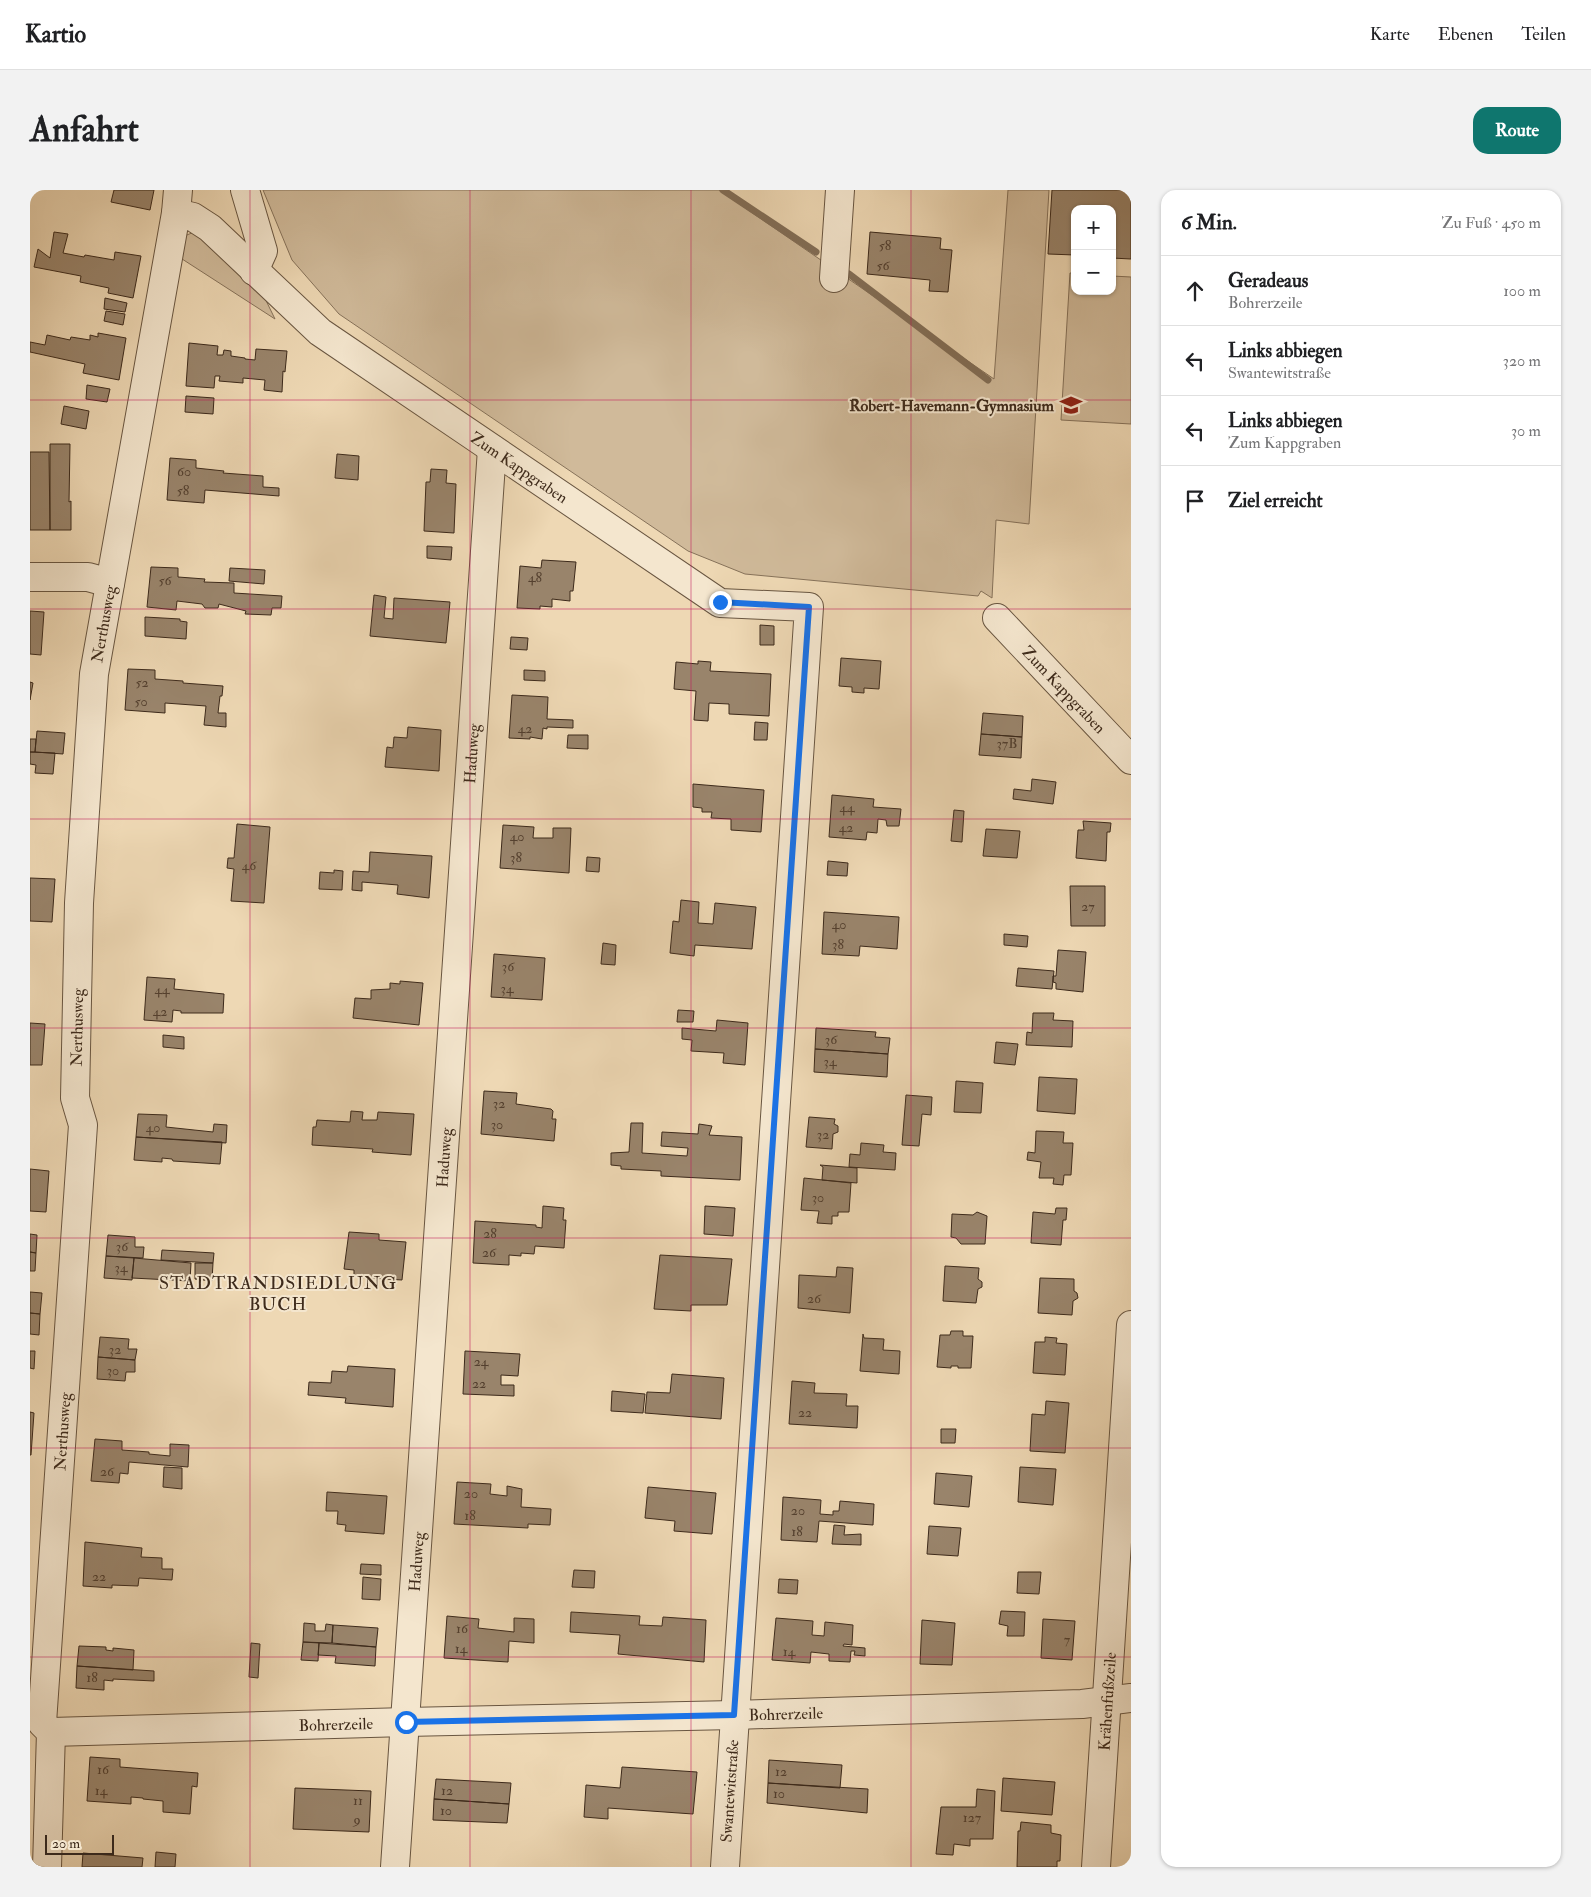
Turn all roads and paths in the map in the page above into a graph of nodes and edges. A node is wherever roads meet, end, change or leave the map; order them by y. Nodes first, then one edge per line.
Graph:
1 (246, 190) edge
2 (840, 190) edge
3 (177, 201) edge
4 (254, 271) junction
5 (834, 278) dead end
6 (492, 449) junction
7 (30, 577) edge
8 (110, 583) junction
9 (809, 607) joint
10 (997, 618) dead end
11 (1131, 760) edge
12 (1131, 1325) edge
13 (1119, 1700) edge
14 (734, 1715) junction
15 (406, 1722) junction
16 (51, 1732) junction
17 (41, 1860) edge
18 (395, 1867) edge
19 (725, 1867) edge
20 (1096, 1867) edge

1 - 4 street
2 - 5 street
3 - 4 street, Zum Kappgraben
3 - 8 street, Nerthusweg
4 - 6 street, Zum Kappgraben
6 - 9 street, Zum Kappgraben
6 - 15 street, Haduweg
7 - 8 street
8 - 16 street, Nerthusweg
9 - 14 street, Swantewitstraße
10 - 11 street, Zum Kappgraben
12 - 13 street, Krähenfußzeile
13 - 14 street, Bohrerzeile
13 - 20 street, Krähenfußzeile
14 - 15 street, Bohrerzeile
14 - 19 street, Swantewitstraße
15 - 16 street, Bohrerzeile
15 - 18 street, Haduweg
16 - 17 street, Nerthusweg

